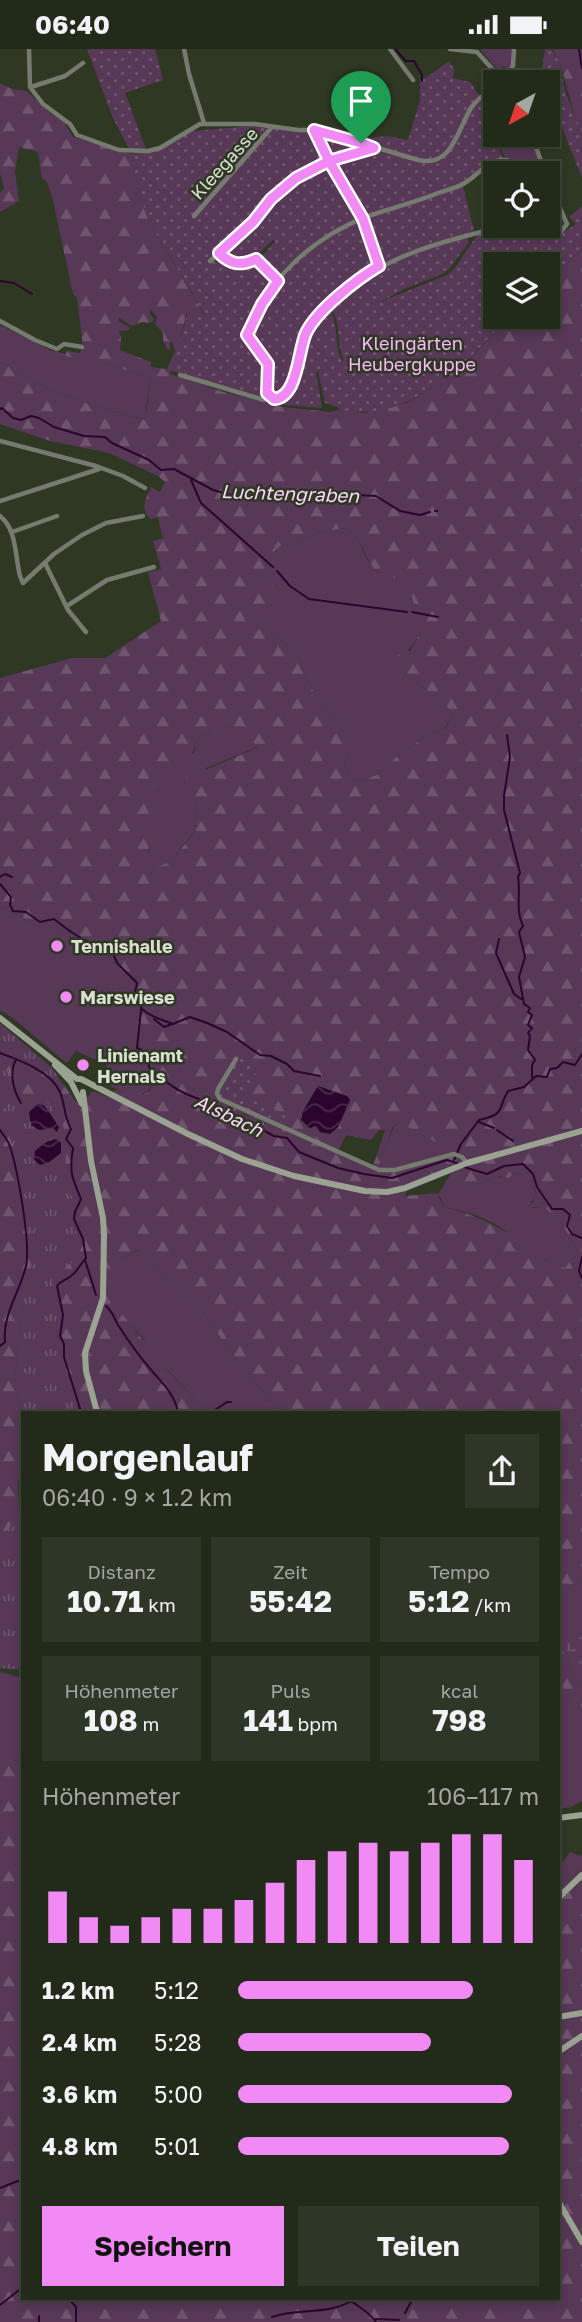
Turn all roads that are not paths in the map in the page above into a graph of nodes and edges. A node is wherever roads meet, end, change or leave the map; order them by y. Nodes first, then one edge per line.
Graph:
1 (29, 49) edge
2 (184, 49) edge
3 (390, 49) edge
4 (450, 49) edge
5 (472, 49) edge
6 (514, 49) edge
7 (83, 63) dead end
8 (493, 70) edge
9 (510, 70) edge
10 (413, 80) dead end
11 (30, 87) junction
12 (483, 96) edge
13 (204, 123) junction
14 (272, 127) junction
15 (314, 130) junction
16 (374, 148) junction
17 (329, 161) junction
18 (483, 170) edge
19 (560, 205) edge
20 (194, 216) dead end
21 (363, 219) junction
22 (483, 232) edge
23 (560, 233) edge
24 (219, 253) junction
25 (210, 261) dead end
26 (379, 266) junction
27 (278, 281) junction
28 (0, 321) edge
29 (82, 347) dead end
30 (180, 375) dead end
31 (270, 397) junction
32 (0, 441) edge
33 (102, 468) junction
34 (145, 488) dead end
35 (0, 501) edge
36 (0, 516) edge
37 (57, 516) dead end
38 (143, 516) dead end
39 (12, 532) junction
40 (45, 563) junction
41 (154, 567) dead end
42 (67, 606) junction
43 (86, 632) dead end
44 (0, 1018) edge
45 (236, 1059) dead end
46 (75, 1081) junction
47 (83, 1089) junction
48 (582, 1131) edge
49 (466, 1163) junction
50 (97, 1411) edge
51 (582, 1815) edge
52 (560, 1818) edge
53 (582, 1875) edge
54 (560, 1896) edge
55 (582, 2013) edge
56 (560, 2017) edge
57 (582, 2036) edge
58 (560, 2051) edge
59 (560, 2204) edge
60 (582, 2242) edge

1 - 11 street
2 - 13 street
3 - 10 street
4 - 5 street
5 - 8 street
6 - 9 street
7 - 11 street
11 - 13 street
12 - 16 street
13 - 14 street
14 - 15 street
14 - 20 street, Kleegasse
15 - 16 street
15 - 17 street
16 - 17 street
17 - 21 street
17 - 24 street
18 - 21 street
19 - 23 street
21 - 26 street
21 - 27 street
22 - 26 street
24 - 25 street
24 - 27 street
26 - 31 street
27 - 31 street
28 - 29 street
30 - 31 street
32 - 33 street
33 - 34 street
33 - 35 street
36 - 39 street
37 - 39 street
38 - 40 street
39 - 40 street
40 - 42 street
41 - 42 street
42 - 43 street
44 - 46 main road
45 - 49 street
46 - 47 main road
46 - 47 main road
47 - 49 main road
47 - 50 main road
48 - 49 main road
51 - 52 main road
53 - 54 main road
55 - 56 main road
57 - 58 main road
59 - 60 main road

